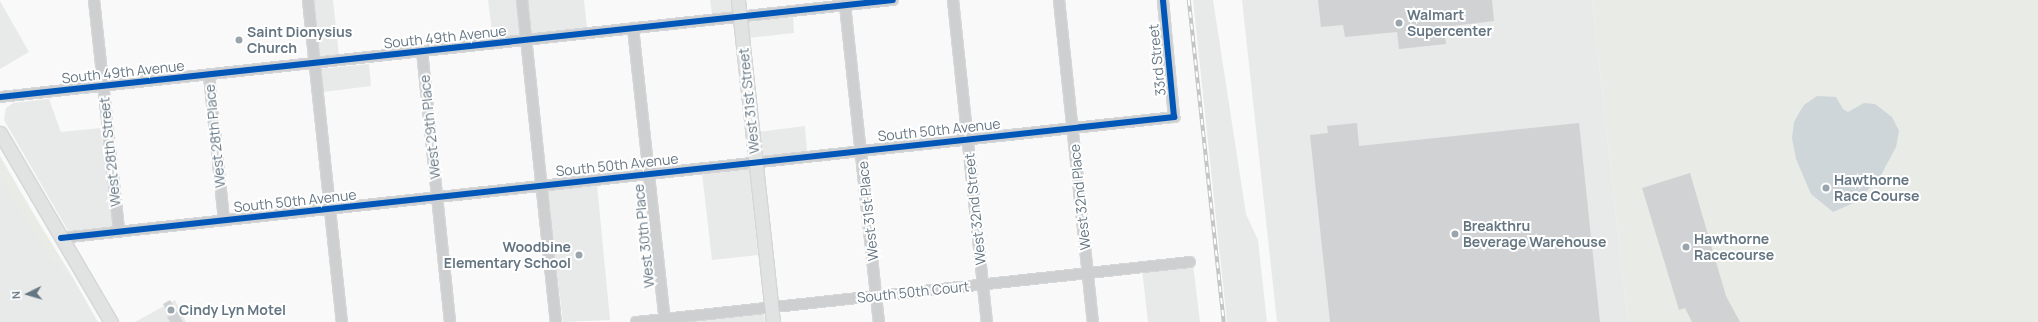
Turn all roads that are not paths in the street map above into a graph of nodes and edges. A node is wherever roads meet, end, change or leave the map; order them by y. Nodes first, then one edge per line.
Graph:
1 (94, 0) edge
2 (308, 0) edge
3 (522, 0) edge
4 (738, 0) edge
5 (893, 0) edge
6 (953, 0) edge
7 (1060, 0) edge
8 (1162, 0) edge
9 (845, 5) junction
10 (740, 17) junction
11 (633, 28) junction
12 (526, 40) junction
13 (422, 51) junction
14 (315, 63) junction
15 (209, 74) junction
16 (103, 86) junction
17 (0, 97) edge
18 (1174, 117) joint
19 (1073, 128) junction
20 (0, 133) edge
21 (968, 139) junction
22 (862, 151) junction
23 (755, 162) junction
24 (649, 174) junction
25 (542, 186) junction
26 (437, 197) junction
27 (330, 209) junction
28 (224, 220) junction
29 (119, 232) junction
30 (61, 238) junction
31 (1190, 262) dead end
32 (1088, 273) junction
33 (983, 285) junction
34 (876, 296) junction
35 (771, 308) junction
36 (665, 321) edge
37 (111, 322) edge
38 (342, 322) edge
39 (450, 322) edge
40 (556, 322) edge
41 (636, 322) edge
42 (773, 322) edge
43 (879, 322) edge
44 (987, 322) edge
45 (1093, 322) edge

1 - 16 street, West 28th Street
2 - 14 street
3 - 12 street
4 - 10 main road, West 31st Street
5 - 9 street, South 49th Avenue
6 - 21 street, West 32nd Street
7 - 19 street, West 32nd Place
8 - 18 street, 33rd Street
9 - 10 street, South 49th Avenue
9 - 22 street, West 31st Place
10 - 11 street, South 49th Avenue
10 - 23 main road, West 31st Street
11 - 12 street, South 49th Avenue
11 - 24 street, West 30th Place
12 - 13 street, South 49th Avenue
12 - 25 street
13 - 14 street, South 49th Avenue
13 - 26 street, West 29th Place
14 - 15 street, South 49th Avenue
14 - 27 street
15 - 16 street, South 49th Avenue
15 - 28 street, West 28th Place
16 - 17 street, South 49th Avenue
16 - 29 street, West 28th Street
18 - 19 street, South 50th Avenue
19 - 21 street, South 50th Avenue
19 - 32 street, West 32nd Place
20 - 30 main road
21 - 22 street, South 50th Avenue
21 - 33 street, West 32nd Street
22 - 23 street, South 50th Avenue
22 - 34 street, West 31st Place
23 - 24 street, South 50th Avenue
23 - 35 main road, West 31st Street
24 - 25 street, South 50th Avenue
24 - 36 street, West 30th Place
25 - 26 street, South 50th Avenue
25 - 40 street
26 - 27 street, South 50th Avenue
26 - 39 street, West 29th Place
27 - 28 street, South 50th Avenue
27 - 38 street
28 - 29 street, South 50th Avenue
29 - 30 street, South 50th Avenue
30 - 37 main road
31 - 32 street, South 50th Court
32 - 33 street, South 50th Court
32 - 45 street, West 32nd Place
33 - 34 street, South 50th Court
33 - 44 street, West 32nd Street
34 - 35 street, South 50th Court
34 - 43 street, West 31st Place
35 - 36 street, South 50th Court
35 - 42 main road, West 31st Street
36 - 41 street, South 50th Court

